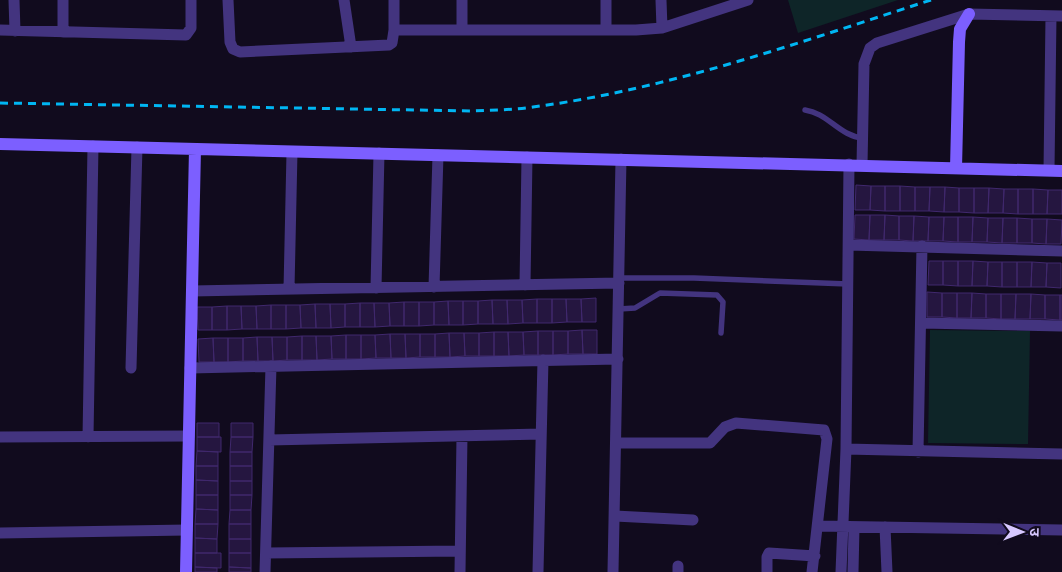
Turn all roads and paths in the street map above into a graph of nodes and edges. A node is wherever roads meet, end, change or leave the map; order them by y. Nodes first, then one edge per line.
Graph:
1 (14, 0) edge
2 (63, 0) edge
3 (191, 0) edge
4 (228, 0) edge
5 (344, 0) edge
6 (394, 0) edge
7 (462, 0) edge
8 (606, 0) edge
9 (661, 0) edge
10 (748, 0) edge
11 (969, 14) junction
12 (1057, 16) edge
13 (662, 28) junction
14 (0, 30) edge
15 (394, 30) junction
16 (462, 30) junction
17 (606, 30) junction
18 (14, 31) junction
19 (63, 32) junction
20 (350, 48) junction
21 (805, 110) dead end
22 (862, 138) junction
23 (0, 144) edge
24 (92, 146) junction
25 (137, 148) junction
26 (195, 149) junction
27 (292, 152) junction
28 (379, 154) junction
29 (438, 155) junction
30 (527, 157) junction
31 (621, 159) junction
32 (856, 164) junction
33 (956, 168) junction
34 (1049, 170) junction
35 (1062, 170) edge
36 (849, 245) junction
37 (922, 246) junction
38 (1062, 251) edge
39 (619, 281) junction
40 (848, 284) junction
41 (525, 285) junction
42 (434, 286) junction
43 (376, 288) junction
44 (289, 289) junction
45 (192, 291) junction
46 (619, 309) junction
47 (922, 323) junction
48 (1062, 326) edge
49 (722, 333) dead end
50 (618, 359) junction
51 (543, 360) junction
52 (271, 366) junction
53 (131, 368) dead end
54 (190, 368) junction
55 (541, 434) junction
56 (189, 436) junction
57 (462, 436) junction
58 (0, 437) edge
59 (88, 437) junction
60 (269, 440) junction
61 (616, 443) junction
62 (846, 449) junction
63 (918, 452) junction
64 (1062, 454) edge
65 (615, 516) junction
66 (693, 520) dead end
67 (818, 526) junction
68 (849, 527) junction
69 (885, 527) junction
70 (187, 530) junction
71 (1062, 530) edge
72 (0, 533) edge
73 (460, 550) junction
74 (266, 553) junction
75 (815, 556) junction
76 (186, 572) edge
77 (265, 572) edge
78 (460, 572) edge
79 (538, 572) edge
80 (614, 572) edge
81 (766, 572) edge
82 (812, 572) edge
83 (841, 572) edge
84 (853, 572) edge
85 (887, 572) edge

1 - 18 street
2 - 19 street
3 - 19 street
4 - 20 street
5 - 20 street
6 - 15 street
7 - 16 street
8 - 17 street
9 - 13 street
10 - 13 street
11 - 12 street
11 - 22 street
11 - 33 street
12 - 34 street
13 - 17 street
14 - 18 street
15 - 16 street
15 - 20 street
16 - 17 street
18 - 19 street
21 - 22 lane
22 - 32 street
23 - 24 street
24 - 25 street
24 - 59 street
25 - 26 street
25 - 53 street
26 - 27 street
26 - 45 street
27 - 28 street
27 - 44 street
28 - 29 street
28 - 43 street
29 - 30 street
29 - 42 street
30 - 31 street
30 - 41 street
31 - 32 street
31 - 39 street
32 - 33 street
32 - 36 street
33 - 34 street
34 - 35 street
36 - 37 street
36 - 40 street
37 - 38 street
37 - 47 street
39 - 40 lane
39 - 41 street
39 - 46 street
40 - 62 street
41 - 42 street
42 - 43 street
43 - 44 street
44 - 45 street
45 - 54 street
46 - 49 lane
46 - 50 street
47 - 48 street
47 - 63 street
50 - 51 street
50 - 61 street
51 - 52 street
51 - 55 street
52 - 54 street
52 - 60 street
54 - 56 street
55 - 57 street
55 - 79 street
56 - 59 street
56 - 70 street
57 - 60 street
57 - 73 street
58 - 59 street
60 - 74 street
61 - 65 street
61 - 67 street
62 - 63 street
62 - 68 street
63 - 64 street
65 - 66 street
65 - 80 street
67 - 68 street
67 - 75 street
68 - 69 street
68 - 83 street
68 - 84 street
69 - 71 street
69 - 85 street
70 - 72 street
70 - 76 street
73 - 74 street
73 - 78 street
74 - 77 street
75 - 81 street
75 - 82 street

